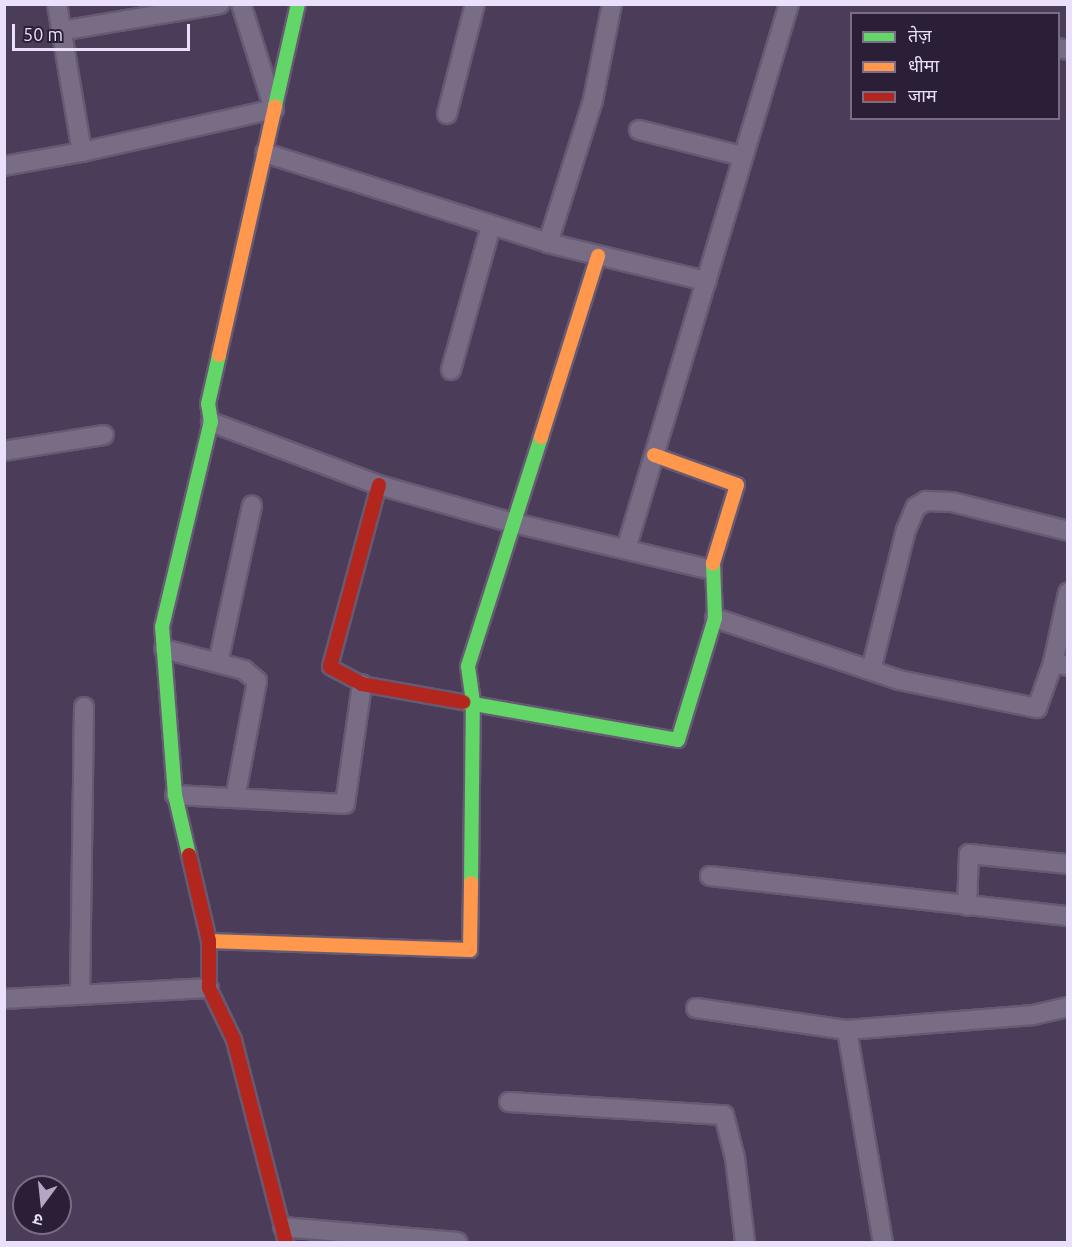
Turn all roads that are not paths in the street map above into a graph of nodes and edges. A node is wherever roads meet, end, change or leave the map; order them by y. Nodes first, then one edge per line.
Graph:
1 (57, 4) edge
2 (220, 4) edge
3 (241, 4) edge
4 (298, 4) edge
5 (475, 4) edge
6 (612, 4) edge
7 (789, 4) edge
8 (61, 31) junction
9 (274, 109) junction
10 (447, 114) dead end
11 (639, 130) dead end
12 (82, 152) junction
13 (265, 153) junction
14 (742, 156) junction
15 (4, 166) edge
16 (491, 226) junction
17 (548, 243) junction
18 (598, 256) junction
19 (706, 281) junction
20 (451, 370) dead end
21 (211, 422) junction
22 (104, 435) dead end
23 (4, 451) edge
24 (654, 455) junction
25 (379, 485) junction
26 (252, 506) dead end
27 (510, 522) junction
28 (1068, 531) edge
29 (626, 549) junction
30 (711, 570) junction
31 (1068, 594) edge
32 (715, 618) junction
33 (164, 650) junction
34 (218, 663) junction
35 (1060, 665) edge
36 (871, 670) junction
37 (362, 684) junction
38 (473, 702) junction
39 (84, 708) dead end
40 (175, 795) junction
41 (235, 798) junction
42 (1068, 864) edge
43 (710, 876) dead end
44 (967, 906) junction
45 (1068, 916) edge
46 (209, 941) junction
47 (209, 988) junction
48 (80, 995) junction
49 (4, 999) edge
50 (1068, 1007) edge
51 (696, 1008) dead end
52 (847, 1029) junction
53 (509, 1102) dead end
54 (284, 1235) edge
55 (458, 1242) edge
56 (745, 1242) edge
57 (883, 1242) edge

1 - 8 street
2 - 8 street
3 - 9 street
4 - 9 street
5 - 10 street
6 - 17 street
7 - 14 street
8 - 12 street
9 - 12 street
9 - 13 street
11 - 14 street
12 - 15 street
13 - 16 street
13 - 21 street
14 - 19 street
16 - 17 street
16 - 20 street
17 - 18 street
18 - 19 street
18 - 27 street
19 - 24 street
21 - 25 street
21 - 33 street
22 - 23 street
24 - 29 street
24 - 30 street
25 - 27 street
25 - 37 street
26 - 34 street
27 - 29 street
27 - 38 street
28 - 36 street
29 - 30 street
30 - 32 street
31 - 35 street
32 - 36 street
32 - 38 street
33 - 34 street
33 - 40 street
34 - 41 street
35 - 36 street
37 - 38 street
37 - 41 street
38 - 46 street
39 - 48 street
40 - 41 street
40 - 46 street
42 - 44 street
43 - 44 street
44 - 45 street
46 - 47 street
47 - 48 street
47 - 54 street
48 - 49 street
50 - 52 street
51 - 52 street
52 - 57 street
53 - 56 street
54 - 55 street

